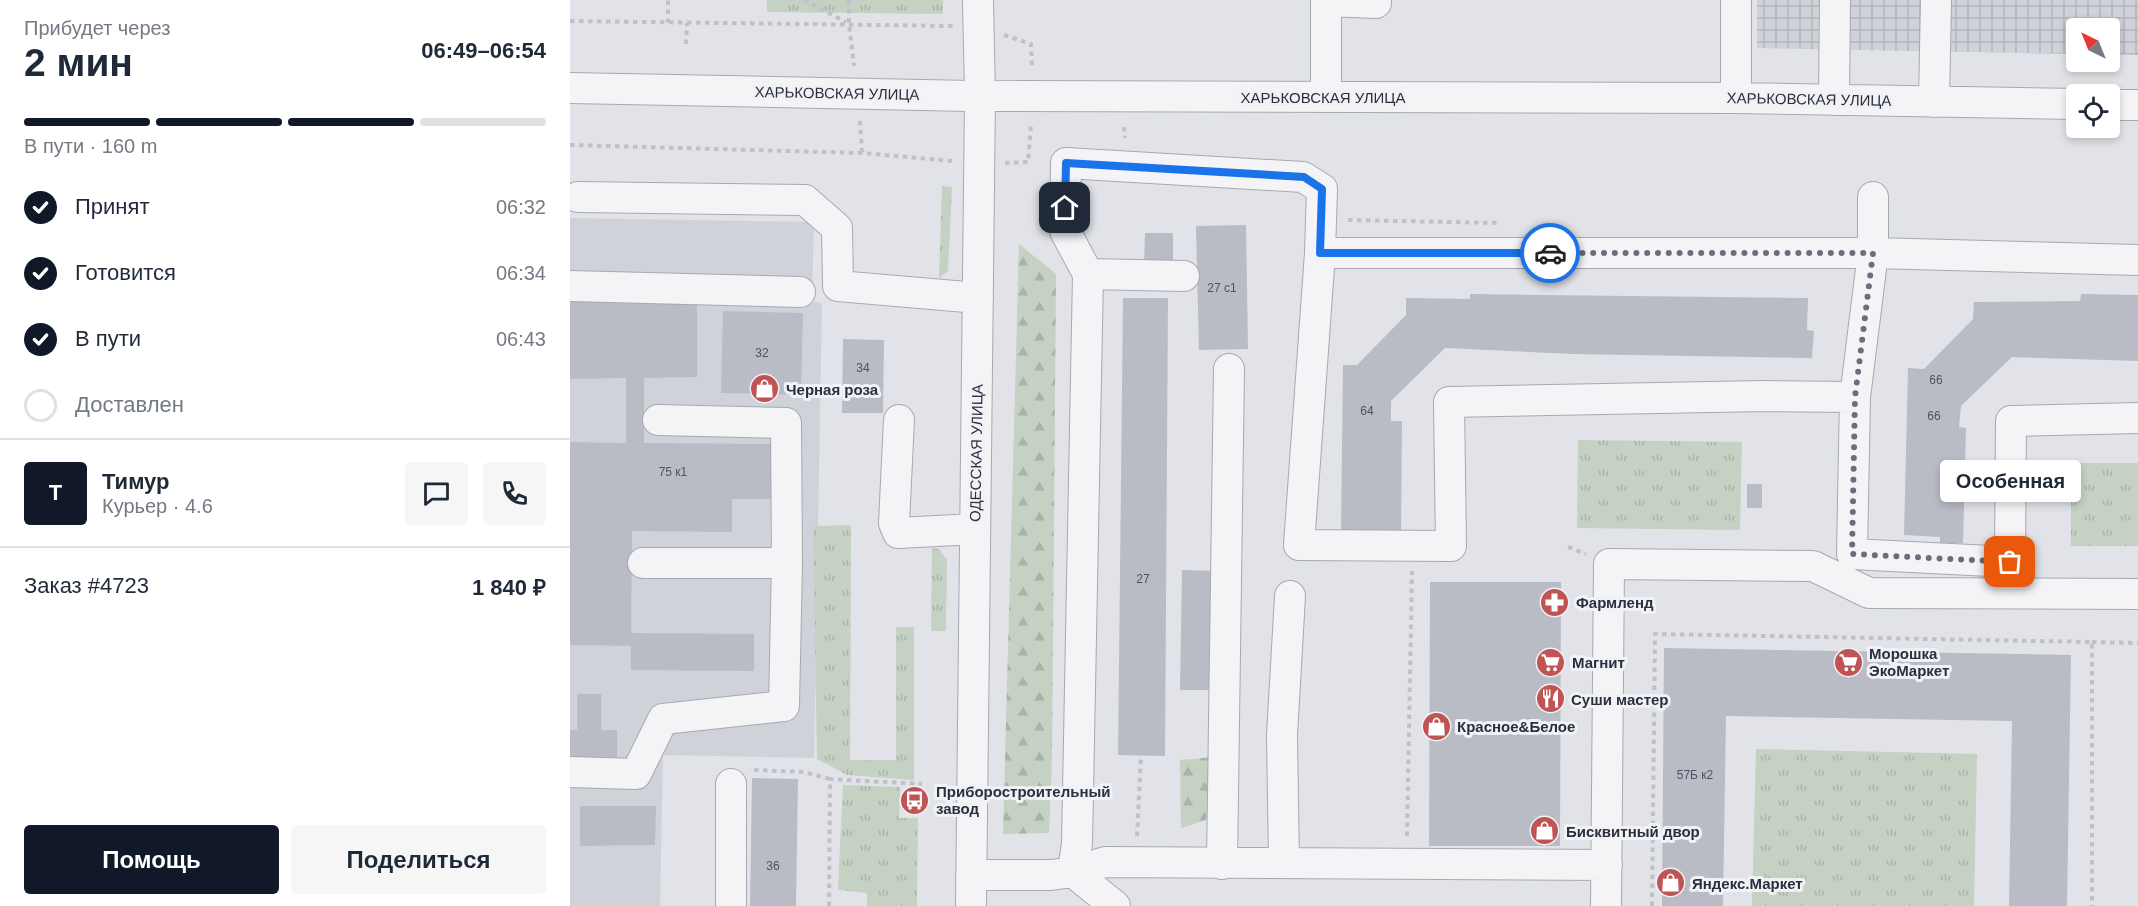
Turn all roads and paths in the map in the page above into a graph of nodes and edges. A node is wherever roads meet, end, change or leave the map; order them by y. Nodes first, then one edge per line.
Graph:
1 (668, 0) edge
2 (804, 0) edge
3 (849, 0) edge
4 (1736, 0) edge
5 (1835, 0) edge
6 (1936, 0) edge
7 (1376, 3) dead end
8 (979, 13) edge
9 (570, 21) edge
10 (668, 22) junction
11 (687, 23) junction
12 (849, 24) junction
13 (686, 44) dead end
14 (570, 88) edge
15 (857, 94) junction
16 (980, 96) junction
17 (1032, 96) junction
18 (1326, 97) junction
19 (1736, 98) junction
20 (1834, 100) junction
21 (1934, 102) junction
22 (2066, 104) edge
23 (2120, 105) edge
24 (2138, 105) edge
25 (570, 146) edge
26 (979, 164) junction
27 (578, 197) dead end
28 (1873, 197) dead end
29 (1320, 253) junction
30 (1873, 253) junction
31 (2138, 260) edge
32 (1088, 274) junction
33 (1184, 276) dead end
34 (570, 286) edge
35 (800, 292) dead end
36 (978, 298) junction
37 (1229, 369) dead end
38 (1855, 397) junction
39 (2138, 418) edge
40 (658, 420) dead end
41 (899, 420) dead end
42 (975, 529) junction
43 (1413, 546) junction
44 (643, 563) dead end
45 (787, 563) junction
46 (2138, 594) edge
47 (1290, 596) dead end
48 (2092, 642) junction
49 (2138, 643) edge
50 (1141, 756) dead end
51 (570, 772) edge
52 (830, 779) junction
53 (732, 784) joint
54 (922, 784) dead end
55 (1137, 844) dead end
56 (1222, 864) junction
57 (1284, 864) junction
58 (1406, 864) junction
59 (1607, 865) junction
60 (1073, 872) junction
61 (971, 875) junction
62 (731, 906) edge
63 (829, 906) edge
64 (971, 906) edge
65 (1114, 906) edge
66 (1606, 906) edge
67 (1652, 906) edge
68 (2092, 906) edge

1 - 10 path
2 - 12 path
3 - 12 path
4 - 19 street
5 - 20 street
6 - 21 street
7 - 18 street
8 - 12 path
8 - 16 street, ОДЕССКАЯ УЛИЦА
8 - 17 path
9 - 10 path
10 - 11 path
11 - 12 path
11 - 13 path
12 - 15 path
14 - 15 street, ХАРЬКОВСКАЯ УЛИЦА
15 - 16 street, ХАРЬКОВСКАЯ УЛИЦА
16 - 17 street, ХАРЬКОВСКАЯ УЛИЦА
16 - 26 street, ОДЕССКАЯ УЛИЦА
17 - 18 street, ХАРЬКОВСКАЯ УЛИЦА
17 - 26 path
18 - 19 street, ХАРЬКОВСКАЯ УЛИЦА
19 - 20 street, ХАРЬКОВСКАЯ УЛИЦА
20 - 21 street, ХАРЬКОВСКАЯ УЛИЦА
21 - 22 street, ХАРЬКОВСКАЯ УЛИЦА
23 - 24 street
25 - 26 path
26 - 36 street, ОДЕССКАЯ УЛИЦА
27 - 36 street
28 - 30 street
29 - 30 street
29 - 32 street
29 - 43 street
30 - 31 street
30 - 38 street
32 - 33 street
32 - 60 street
34 - 35 street
36 - 42 street, ОДЕССКАЯ УЛИЦА
37 - 56 street
38 - 39 street
38 - 43 street
40 - 45 street
41 - 42 street
42 - 61 street, ОДЕССКАЯ УЛИЦА
43 - 58 path
44 - 45 street
45 - 51 street
46 - 59 street
47 - 57 street
48 - 49 path
48 - 67 path
48 - 68 path
50 - 55 path
52 - 53 path
52 - 54 path
52 - 63 path
53 - 62 street
56 - 57 street
56 - 60 street
57 - 58 street
58 - 59 street
59 - 66 street
60 - 61 street
60 - 65 street
61 - 64 street, ОДЕССКАЯ УЛИЦА

